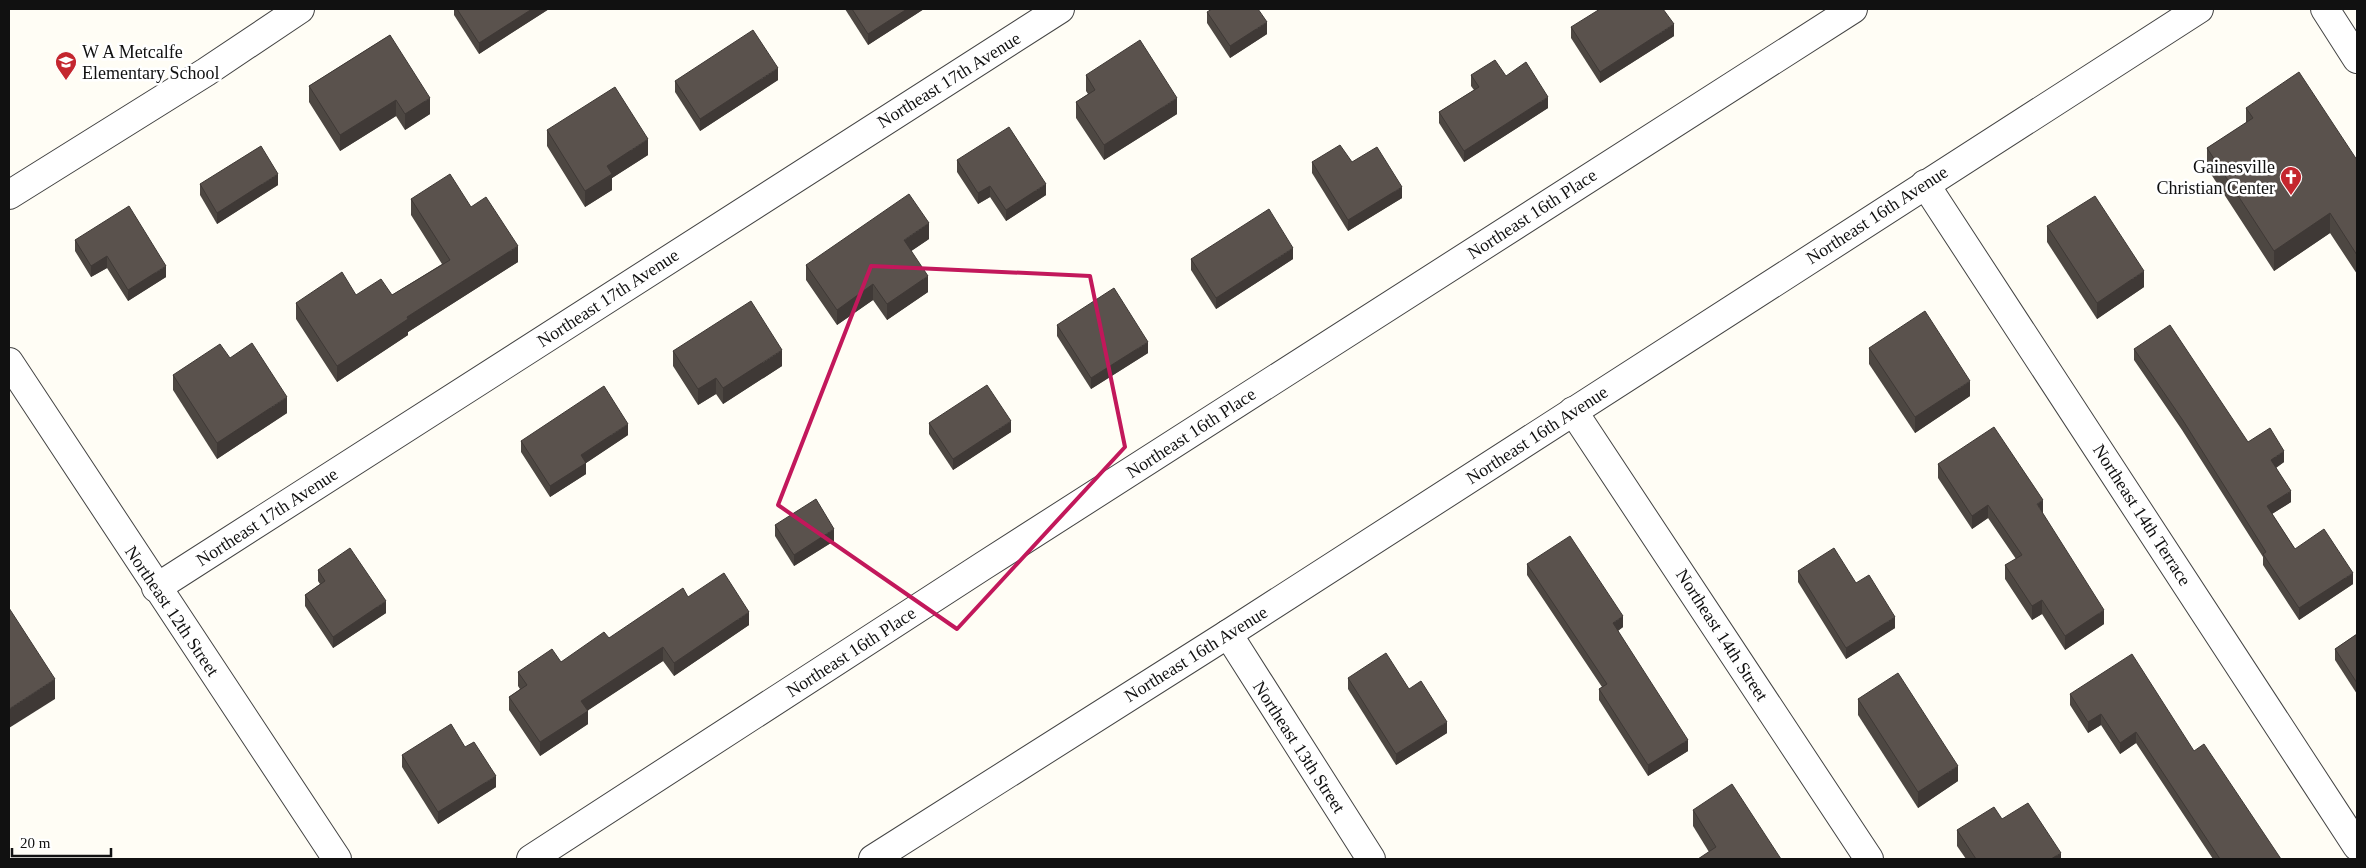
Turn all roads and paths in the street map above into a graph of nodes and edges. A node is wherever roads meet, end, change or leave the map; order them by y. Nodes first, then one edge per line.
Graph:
1 (300, 9) edge
2 (1060, 9) edge
3 (1853, 9) edge
4 (2199, 9) edge
5 (2325, 9) edge
6 (2357, 59) edge
7 (1925, 184) junction
8 (9, 195) edge
9 (9, 362) edge
10 (1573, 411) junction
11 (156, 588) junction
12 (1228, 634) junction
13 (2357, 846) edge
14 (337, 859) edge
15 (531, 859) edge
16 (873, 859) edge
17 (1371, 859) edge
18 (1869, 859) edge

1 - 8 street
2 - 11 street, Northeast 17th Avenue
3 - 15 street, Northeast 16th Place
4 - 7 street, Northeast 16th Avenue
5 - 6 street
7 - 10 street, Northeast 16th Avenue
7 - 13 street, Northeast 14th Terrace
9 - 11 street, Northeast 12th Street
10 - 12 street, Northeast 16th Avenue
10 - 18 street, Northeast 14th Street
11 - 14 street, Northeast 12th Street
12 - 16 street, Northeast 16th Avenue
12 - 17 street, Northeast 13th Street

